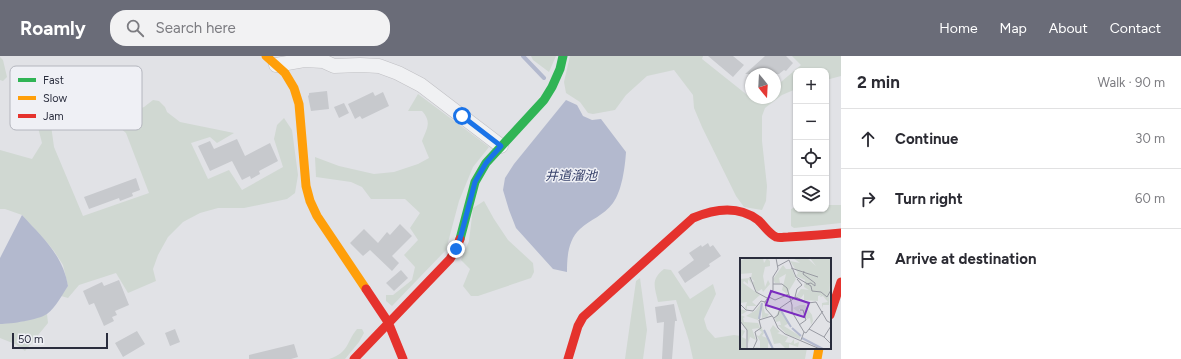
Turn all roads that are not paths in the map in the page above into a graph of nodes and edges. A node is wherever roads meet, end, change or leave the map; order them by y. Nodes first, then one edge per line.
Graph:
1 (563, 56) edge
2 (271, 60) edge
3 (501, 146) junction
4 (841, 234) edge
5 (841, 282) edge
6 (831, 312) edge
7 (388, 322) junction
8 (819, 349) edge
9 (354, 359) edge
10 (403, 359) edge
11 (568, 359) edge
12 (817, 359) edge

1 - 3 street
2 - 3 street
2 - 7 street
3 - 7 street
4 - 11 street
5 - 6 street
7 - 9 street
7 - 10 street
8 - 12 street

